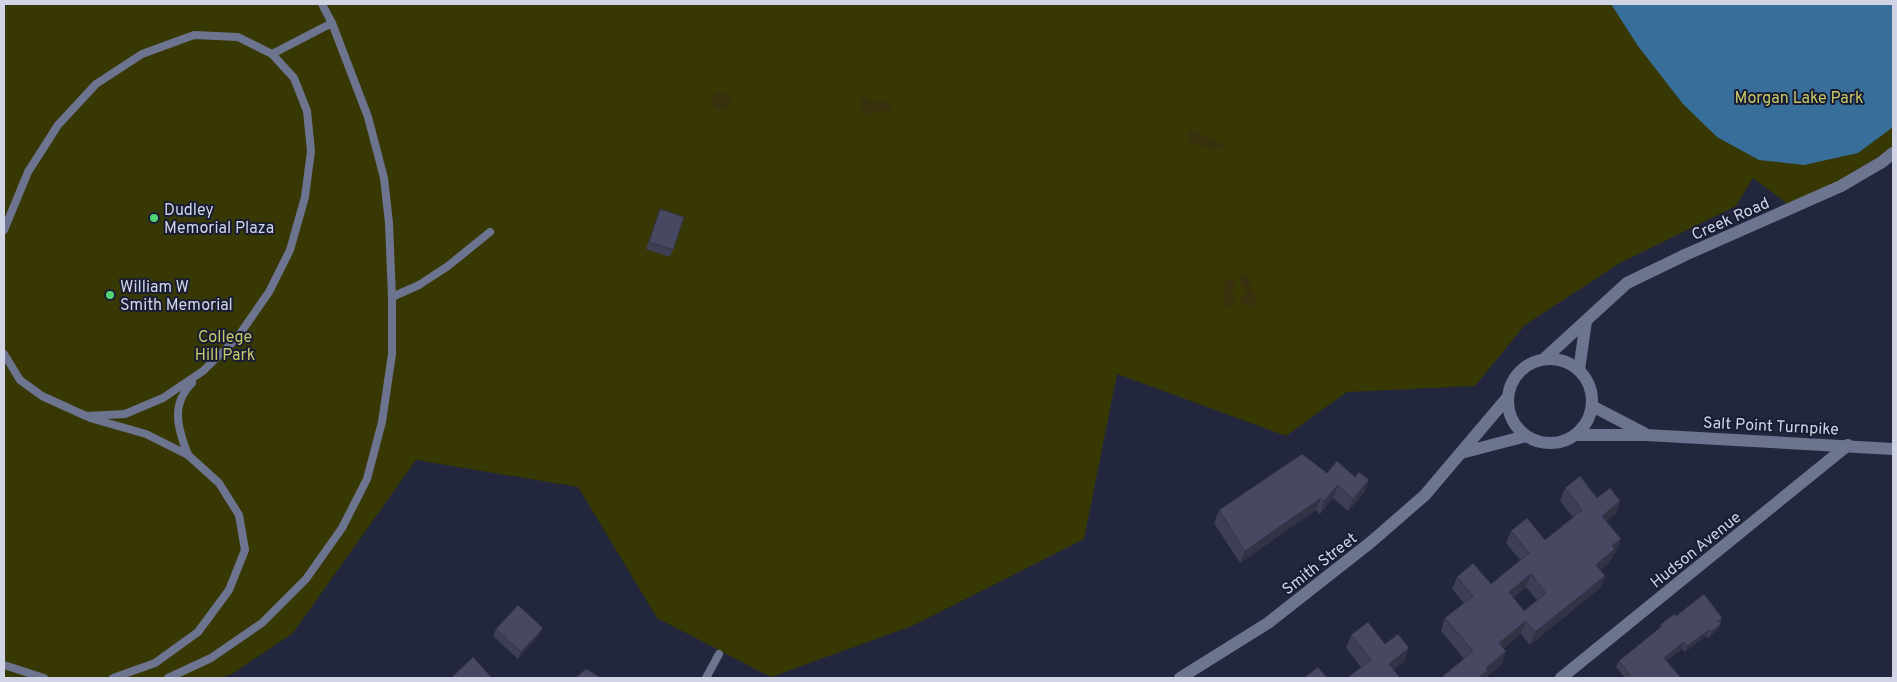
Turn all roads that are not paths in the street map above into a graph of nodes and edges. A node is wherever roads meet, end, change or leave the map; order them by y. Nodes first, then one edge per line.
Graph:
1 (322, 4) edge
2 (332, 23) junction
3 (272, 54) junction
4 (1893, 153) edge
5 (4, 230) edge
6 (490, 232) dead end
7 (392, 297) junction
8 (1586, 321) junction
9 (4, 354) edge
10 (1544, 359) junction
11 (1579, 370) junction
12 (203, 371) junction
13 (1508, 397) junction
14 (1592, 406) junction
15 (86, 416) junction
16 (1576, 435) junction
17 (1646, 435) junction
18 (1526, 436) junction
19 (1848, 445) junction
20 (1893, 449) edge
21 (1461, 453) junction
22 (188, 455) junction
23 (718, 654) dead end
24 (4, 665) edge
25 (44, 678) edge
26 (113, 678) edge
27 (168, 678) edge
28 (706, 678) edge
29 (1180, 678) edge
30 (1561, 678) edge

1 - 2 lane
2 - 3 lane
2 - 7 lane
3 - 5 lane
3 - 12 lane
4 - 8 street, Creek Road
6 - 7 lane
7 - 27 lane
8 - 10 street, Creek Road
8 - 11 street
9 - 15 lane
10 - 11 street
10 - 13 street
11 - 14 street
12 - 15 lane
12 - 22 lane
13 - 18 street
13 - 21 street, Smith Street
14 - 16 street
14 - 17 street, Salt Point Turnpike
15 - 22 lane
16 - 17 street, Salt Point Turnpike
16 - 18 street
17 - 19 street, Salt Point Turnpike
18 - 21 street
19 - 20 street, Salt Point Turnpike
19 - 30 street, Hudson Avenue
21 - 29 street, Smith Street
22 - 26 lane
23 - 28 lane
24 - 25 lane

